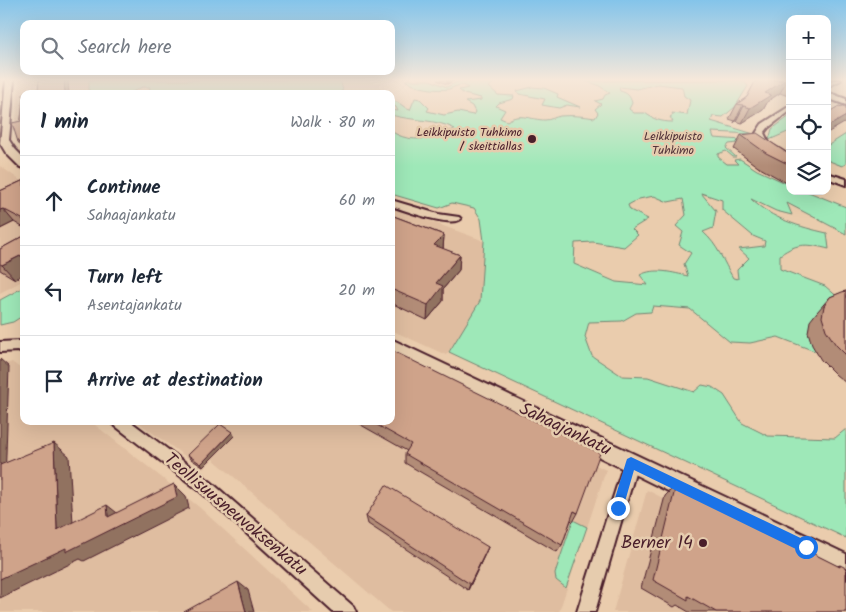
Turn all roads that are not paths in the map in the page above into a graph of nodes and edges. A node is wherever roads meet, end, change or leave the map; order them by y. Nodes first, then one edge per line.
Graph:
1 (7, 109) edge
2 (786, 111) edge
3 (786, 157) edge
4 (20, 161) edge
5 (831, 176) edge
6 (846, 182) edge
7 (395, 204) edge
8 (456, 218) dead end
9 (20, 346) edge
10 (0, 347) edge
11 (395, 348) edge
12 (125, 425) edge
13 (631, 462) junction
14 (846, 566) edge
15 (347, 612) edge
16 (586, 612) edge

1 - 4 main road
2 - 3 street
5 - 6 street
7 - 8 street
9 - 10 street
11 - 13 main road, Sahaajankatu
12 - 15 street, Teollisuusneuvoksenkatu
13 - 14 main road, Sahaajankatu
13 - 16 street

